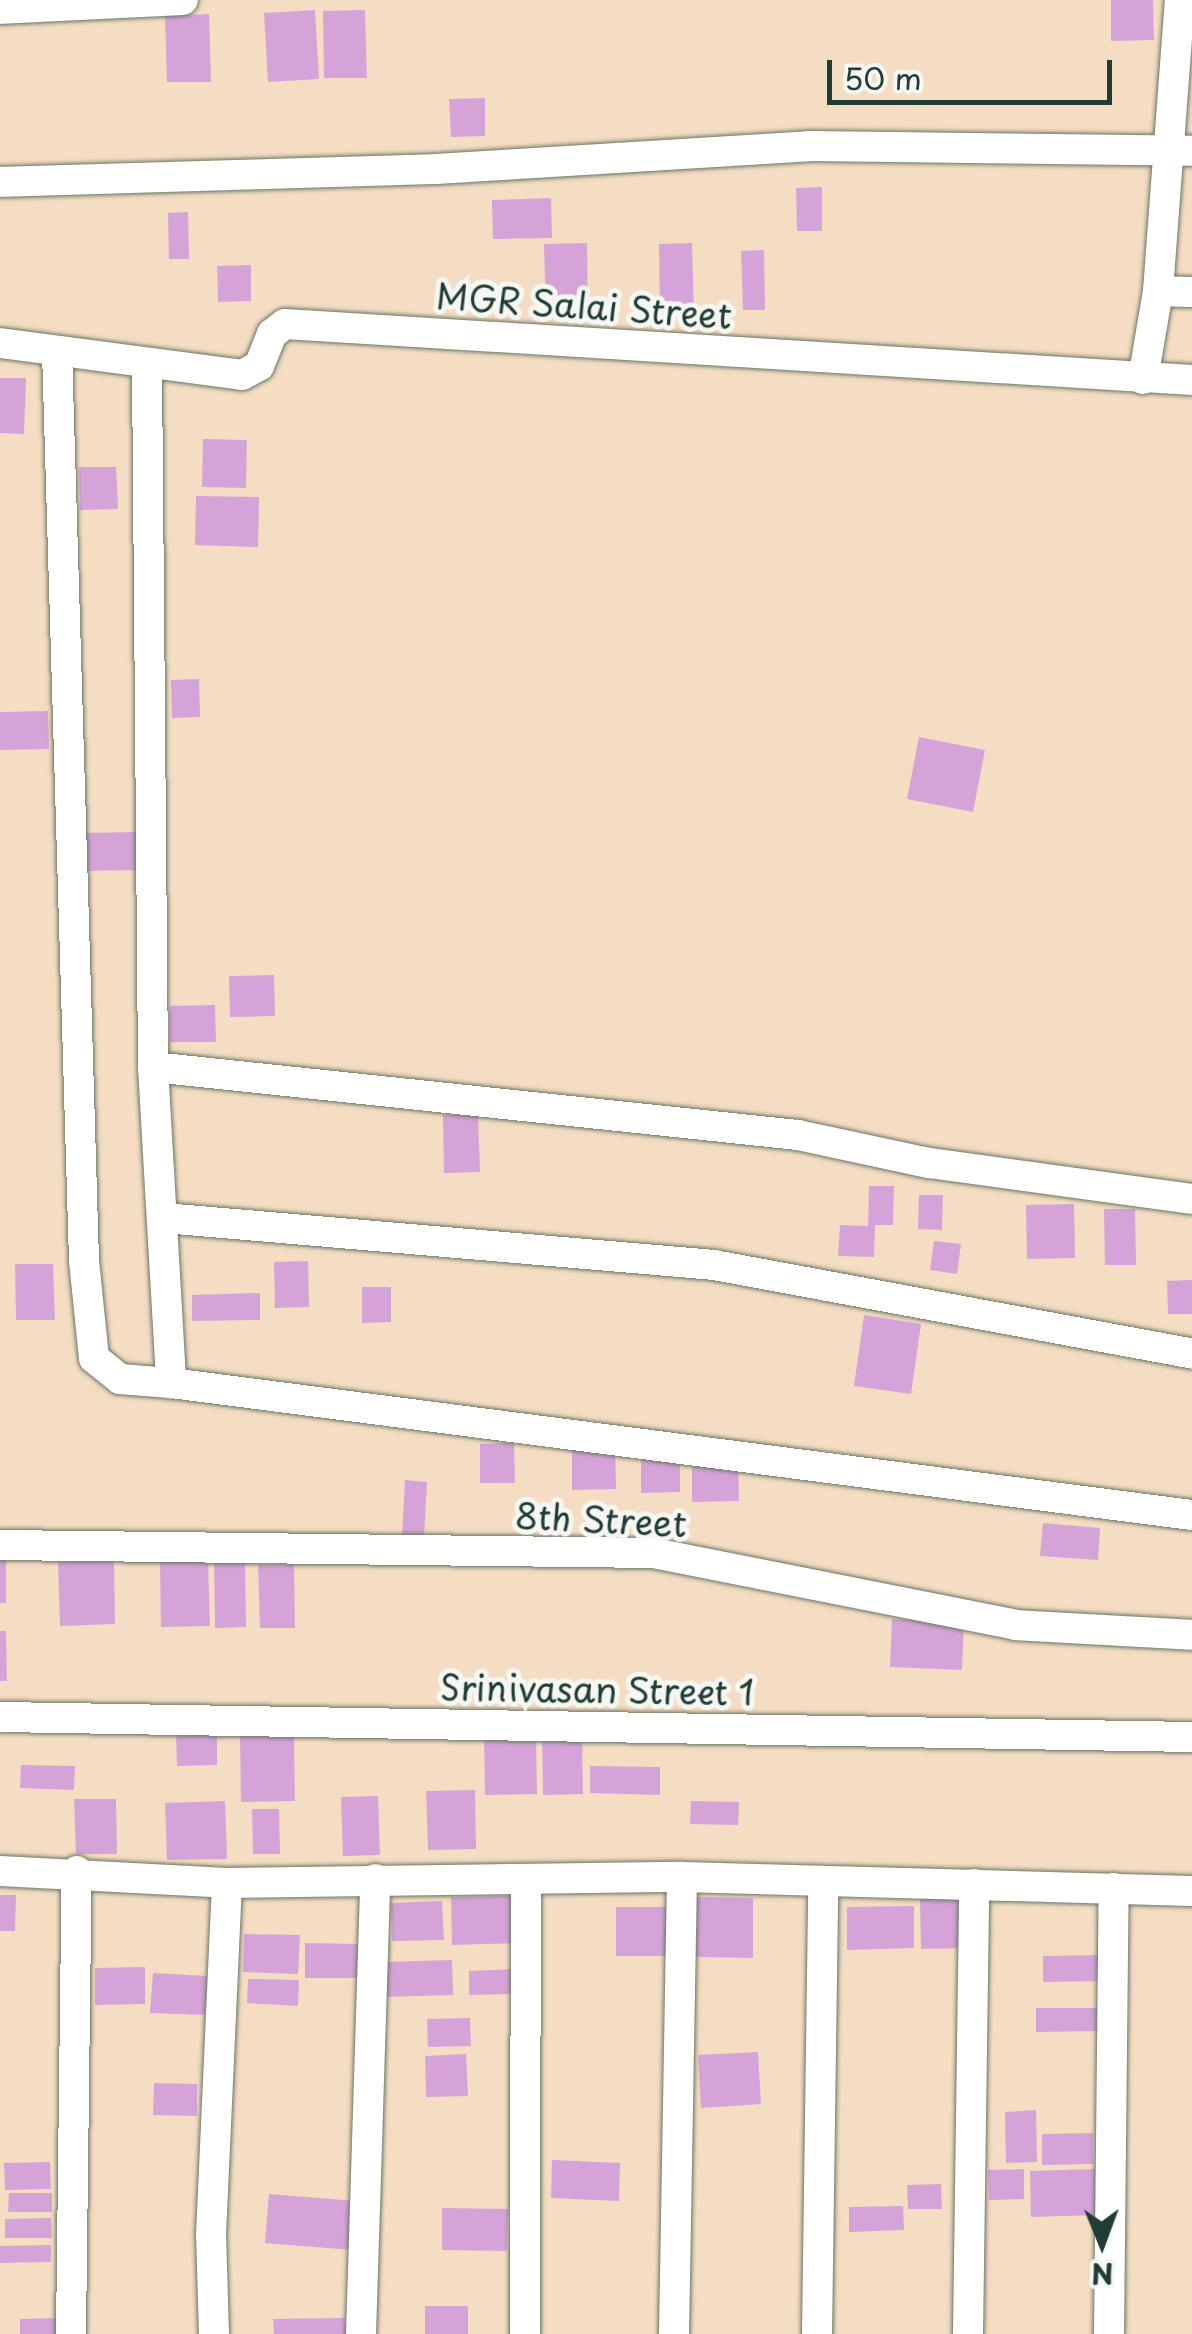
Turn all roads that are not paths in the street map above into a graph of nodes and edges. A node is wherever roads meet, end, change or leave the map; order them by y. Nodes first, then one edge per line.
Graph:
1 (183, 0) edge
2 (1180, 0) edge
3 (0, 9) edge
4 (1179, 151) edge
5 (0, 182) edge
6 (1158, 291) junction
7 (1192, 292) edge
8 (0, 343) edge
9 (57, 351) junction
10 (148, 367) junction
11 (1144, 378) junction
12 (1192, 380) edge
13 (154, 1068) junction
14 (1192, 1199) edge
15 (164, 1218) junction
16 (1192, 1354) edge
17 (171, 1383) junction
18 (1192, 1515) edge
19 (0, 1546) edge
20 (1192, 1634) edge
21 (0, 1717) edge
22 (1192, 1736) edge
23 (0, 1871) edge
24 (77, 1871) junction
25 (682, 1877) junction
26 (375, 1880) junction
27 (526, 1880) junction
28 (822, 1880) junction
29 (227, 1883) junction
30 (974, 1884) junction
31 (1114, 1888) junction
32 (1192, 1890) edge
33 (72, 2334) edge
34 (214, 2334) edge
35 (361, 2334) edge
36 (524, 2334) edge
37 (674, 2334) edge
38 (817, 2334) edge
39 (968, 2334) edge
40 (1109, 2334) edge

1 - 3 street
2 - 4 street
4 - 5 street
4 - 6 street
6 - 7 street
6 - 11 street
8 - 9 street, MGR Salai Street
9 - 10 street, MGR Salai Street
9 - 17 street
10 - 11 street, MGR Salai Street
10 - 13 street
11 - 12 street, MGR Salai Street
13 - 14 street
13 - 15 street
15 - 16 street
15 - 17 street
17 - 18 street
19 - 20 street, 8th Street
21 - 22 street, Srinivasan Street 1
23 - 24 street
24 - 29 street
24 - 33 street
25 - 27 street
25 - 28 street
25 - 37 street
26 - 27 street
26 - 29 street
26 - 35 street
27 - 36 street
28 - 30 street
28 - 38 street
29 - 34 street
30 - 31 street
30 - 39 street
31 - 32 street
31 - 40 street

